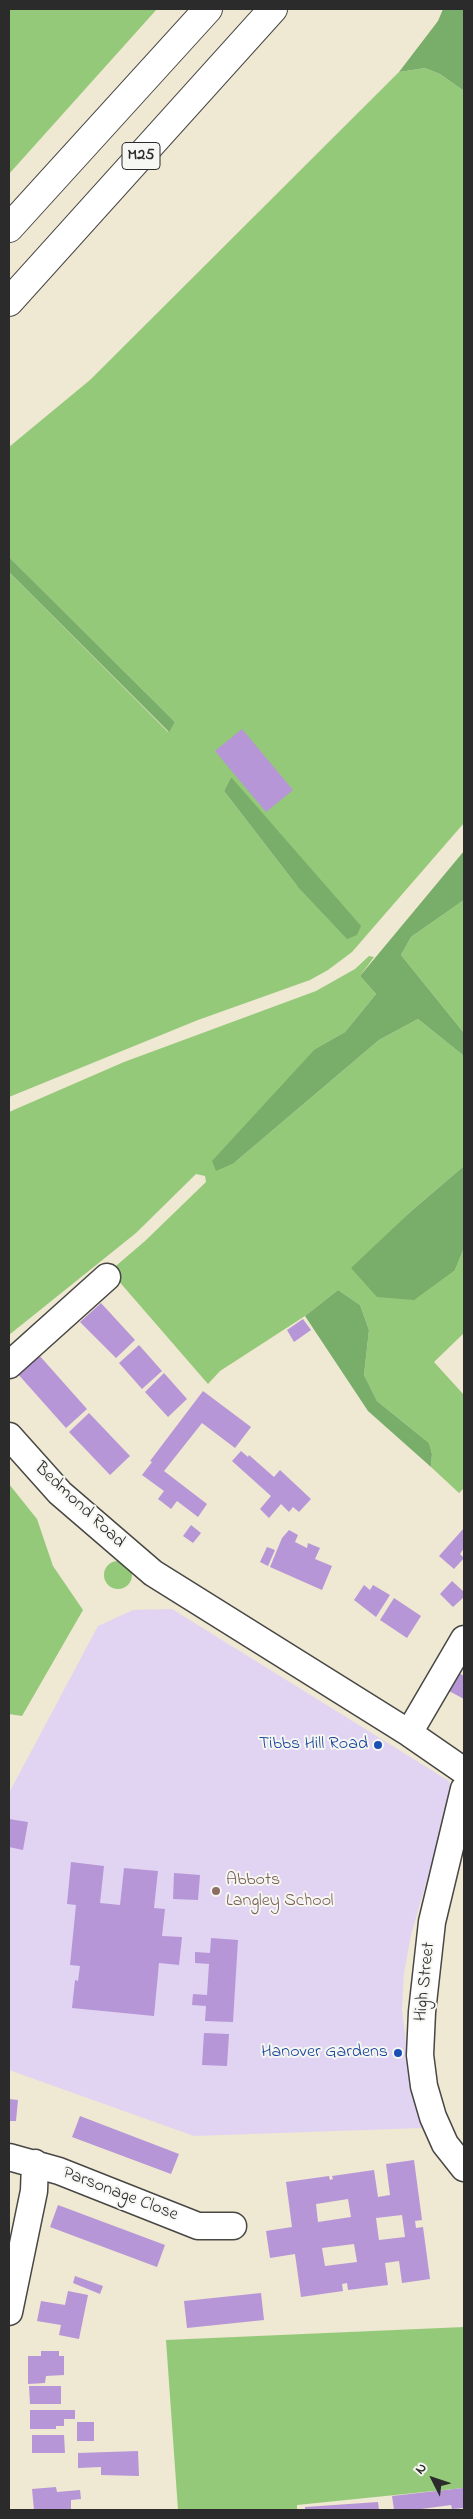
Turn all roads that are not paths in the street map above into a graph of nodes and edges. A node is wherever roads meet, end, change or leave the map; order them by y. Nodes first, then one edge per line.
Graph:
1 (208, 9) edge
2 (273, 9) edge
3 (9, 228) edge
4 (9, 302) edge
5 (108, 1277) dead end
6 (9, 1365) edge
7 (9, 1436) edge
8 (464, 1639) edge
9 (409, 1733) junction
10 (464, 1771) edge
11 (464, 1789) edge
12 (9, 2157) edge
13 (34, 2163) junction
14 (464, 2168) edge
15 (233, 2226) dead end
16 (9, 2312) edge

1 - 3 highway
2 - 4 highway, M25
5 - 6 street
7 - 9 street, Bedmond Road
8 - 9 street
9 - 10 street
11 - 14 street, High Street
12 - 13 street, Parsonage Close
13 - 15 street, Parsonage Close
13 - 16 street

